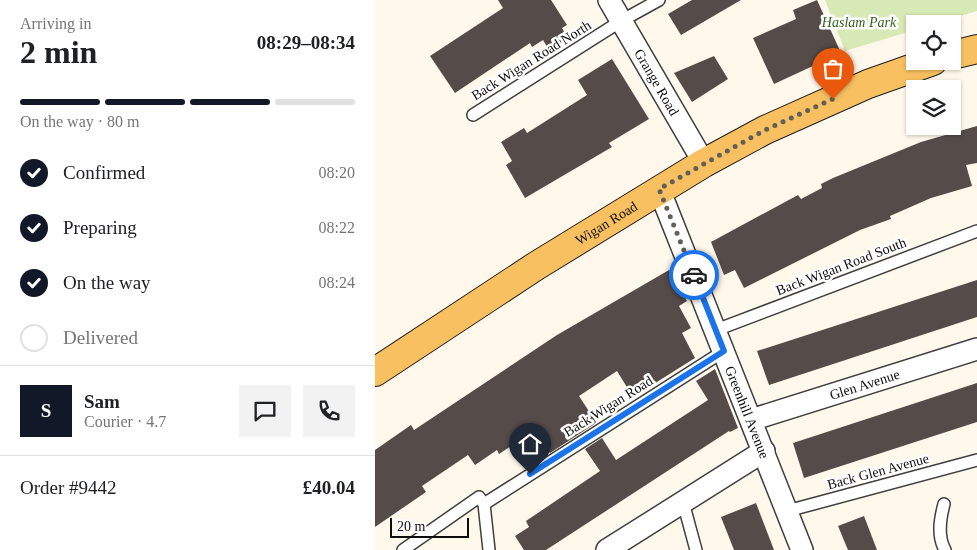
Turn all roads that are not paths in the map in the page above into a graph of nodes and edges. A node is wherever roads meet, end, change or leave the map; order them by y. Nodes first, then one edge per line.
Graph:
1 (609, 0) edge
2 (659, 0) edge
3 (621, 21) junction
4 (977, 49) edge
5 (961, 53) edge
6 (909, 70) edge
7 (473, 115) dead end
8 (704, 164) junction
9 (659, 189) junction
10 (977, 231) edge
11 (716, 330) junction
12 (977, 349) edge
13 (724, 351) junction
14 (375, 372) edge
15 (751, 420) junction
16 (764, 451) junction
17 (977, 460) edge
18 (481, 501) junction
19 (683, 502) junction
20 (944, 504) dead end
21 (787, 511) junction
22 (403, 550) edge
23 (489, 550) edge
24 (607, 550) edge
25 (696, 550) edge
26 (802, 550) edge
27 (945, 550) edge

1 - 3 street, Grange Road
2 - 3 lane, Back Wigan Road North
3 - 7 lane, Back Wigan Road North
3 - 8 street, Grange Road
4 - 5 main road
6 - 8 main road, Wigan Road
8 - 9 main road, Wigan Road
9 - 11 street, Greenhill Avenue
9 - 14 main road, Wigan Road
10 - 11 lane, Back Wigan Road South
11 - 13 street, Greenhill Avenue
12 - 15 street, Glen Avenue
13 - 15 street, Greenhill Avenue
13 - 18 lane, Back Wigan Road
15 - 16 street, Greenhill Avenue
16 - 19 street
16 - 21 street, Greenhill Avenue
17 - 21 lane, Back Glen Avenue
18 - 22 lane, Back Wigan Road
18 - 23 lane
19 - 24 street
19 - 25 lane
20 - 27 lane
21 - 26 street, Greenhill Avenue

